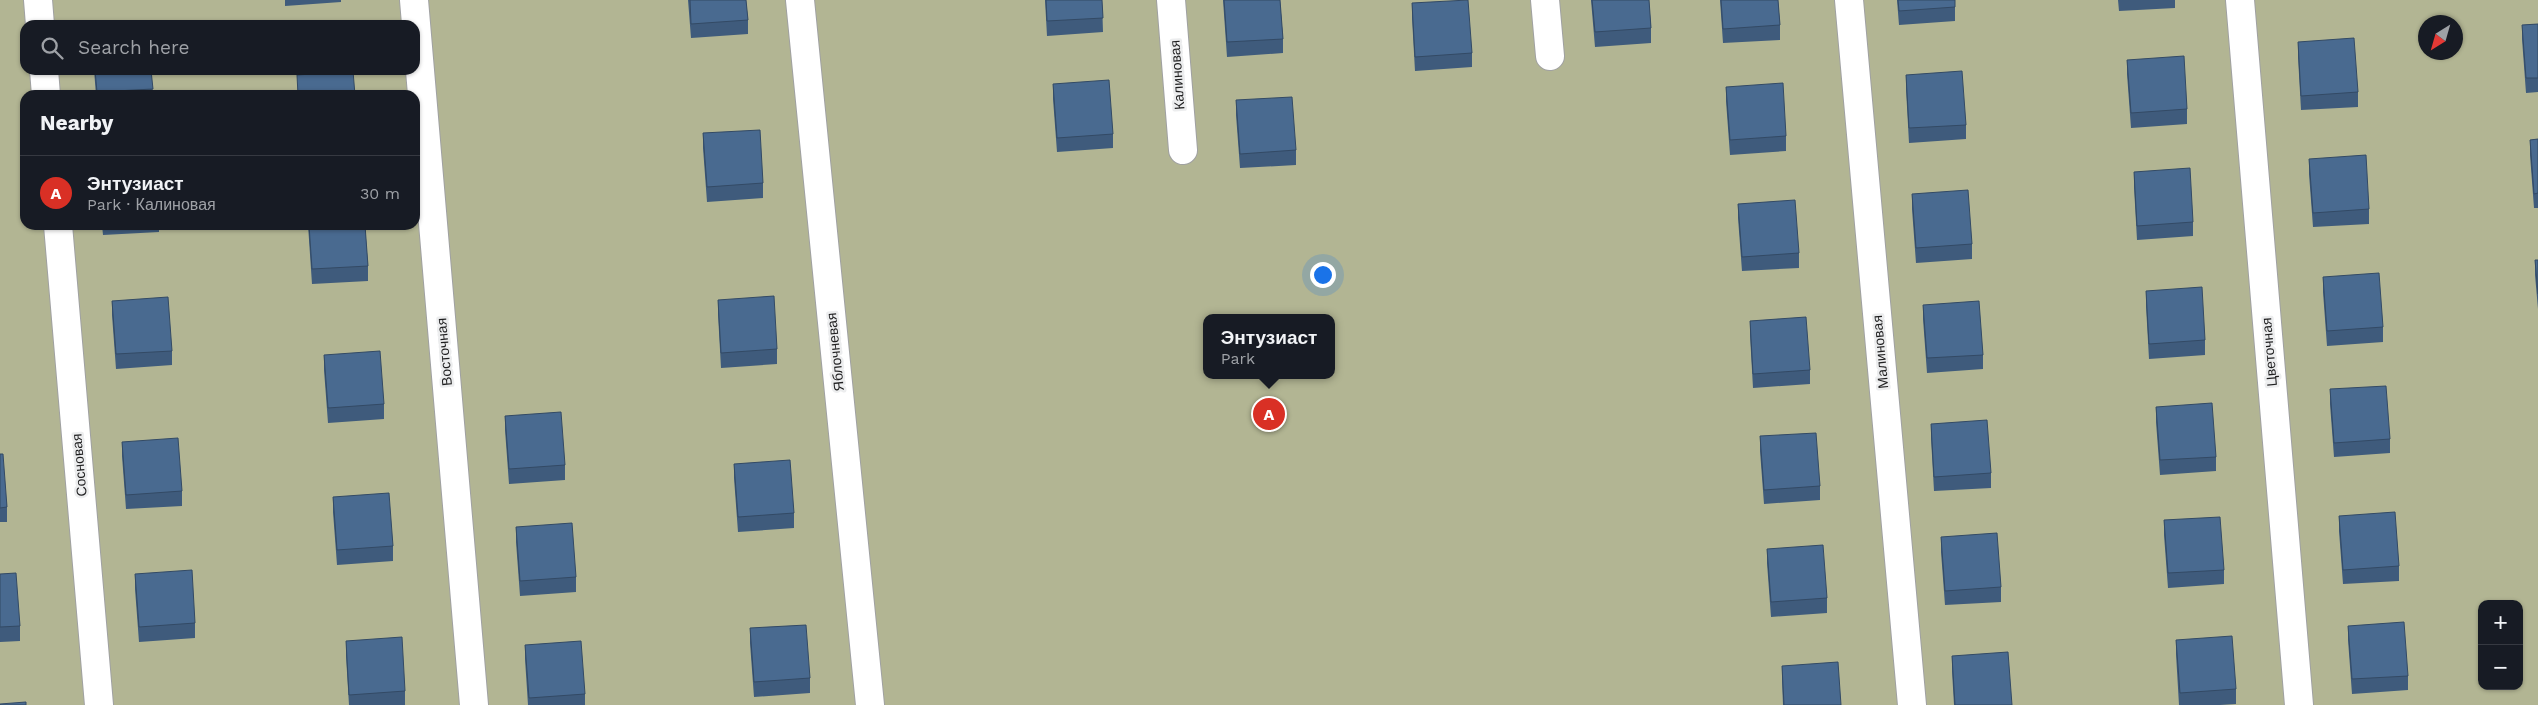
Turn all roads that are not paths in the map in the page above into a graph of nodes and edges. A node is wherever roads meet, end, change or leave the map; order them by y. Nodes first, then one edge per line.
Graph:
1 (38, 0) edge
2 (414, 0) edge
3 (800, 0) edge
4 (1171, 0) edge
5 (1544, 0) edge
6 (1849, 0) edge
7 (2240, 0) edge
8 (40, 20) edge
9 (416, 20) edge
10 (1550, 56) dead end
11 (420, 70) edge
12 (44, 75) edge
13 (46, 90) edge
14 (1183, 150) dead end
15 (58, 230) edge
16 (99, 705) edge
17 (474, 705) edge
18 (870, 705) edge
19 (1912, 705) edge
20 (2298, 705) edge

1 - 8 street
2 - 9 street, Восточная
3 - 18 street, Яблочневая
4 - 14 street, Калиновая
5 - 10 street
6 - 19 street, Малиновая
7 - 20 street, Цветочная
11 - 17 street, Восточная
12 - 13 street
15 - 16 street, Сосновая

